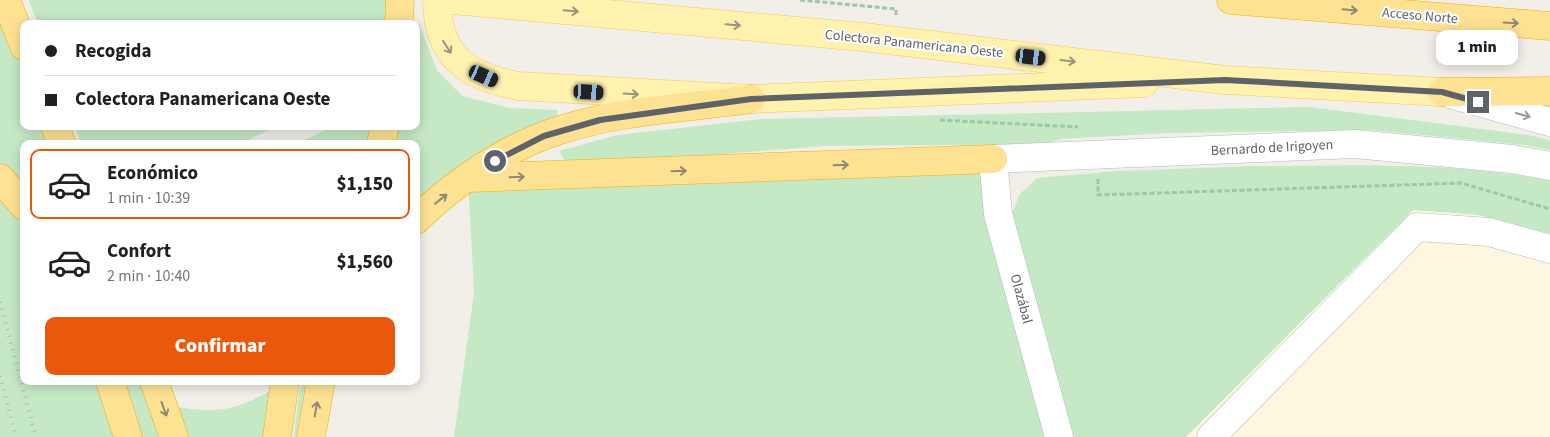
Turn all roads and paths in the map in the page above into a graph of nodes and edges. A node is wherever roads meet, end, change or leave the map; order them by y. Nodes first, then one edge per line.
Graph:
1 (6, 0) edge
2 (400, 0) edge
3 (438, 0) edge
4 (453, 0) edge
5 (800, 0) edge
6 (1231, 0) edge
7 (896, 9) dead end
8 (399, 20) edge
9 (1550, 26) edge
10 (20, 36) edge
11 (1225, 80) junction
12 (1550, 91) edge
13 (1442, 92) junction
14 (751, 99) junction
15 (1550, 122) edge
16 (993, 159) junction
17 (1550, 166) edge
18 (0, 178) edge
19 (468, 178) junction
20 (20, 201) edge
21 (420, 217) edge
22 (1550, 249) edge
23 (111, 385) edge
24 (155, 385) edge
25 (285, 385) edge
26 (321, 385) edge
27 (128, 437) edge
28 (174, 437) edge
29 (277, 437) edge
30 (311, 437) edge
31 (1058, 437) edge
32 (1211, 437) edge

1 - 10 highway
2 - 8 highway
3 -> 14 main road
4 -> 11 main road, Colectora Panamericana Oeste
5 - 7 path
6 -> 9 highway, Acceso Norte
11 - 13 main road, Colectora Panamericana Oeste
11 - 14 main road
12 - 13 highway
13 -> 15 street, Colectora Panamericana Oeste
14 - 19 highway
16 - 17 street, Bernardo de Irigoyen
19 -> 16 highway
16 - 31 street, Olazábal
18 - 20 highway
21 -> 19 highway
22 - 32 street
23 - 27 highway
24 -> 28 highway
25 - 29 highway
30 -> 26 highway

